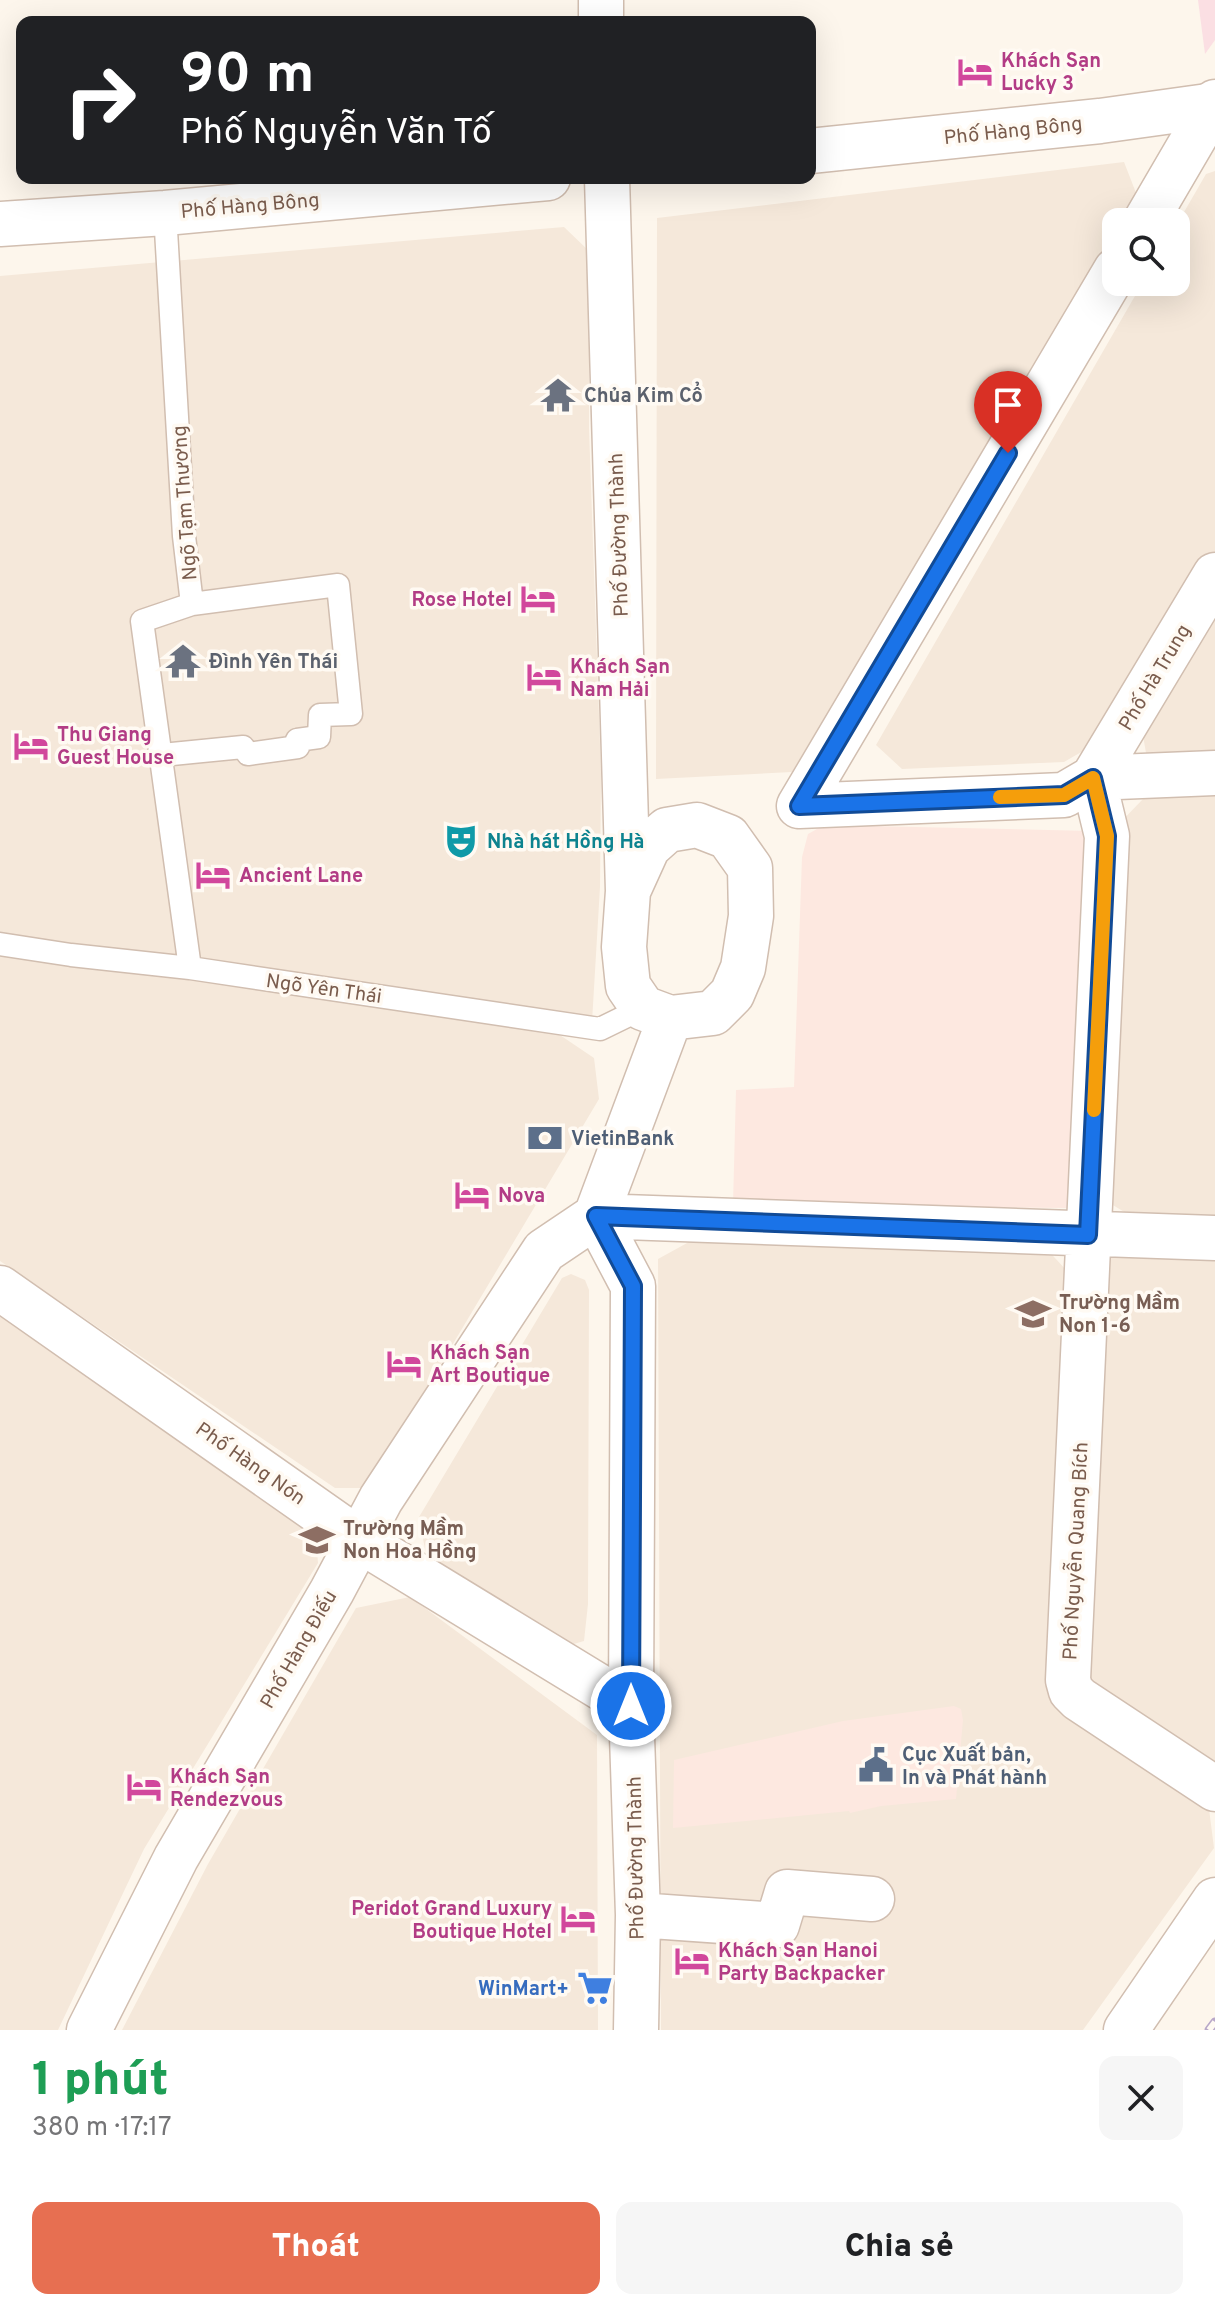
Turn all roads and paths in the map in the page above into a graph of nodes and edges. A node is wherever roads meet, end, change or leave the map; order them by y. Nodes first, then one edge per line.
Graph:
1 (1214, 104) edge
2 (816, 150) edge
3 (482, 184) edge
4 (607, 184) edge
5 (1153, 208) edge
6 (165, 213) junction
7 (0, 224) edge
8 (1102, 294) edge
9 (1215, 575) edge
10 (192, 604) junction
11 (162, 755) junction
12 (1215, 773) edge
13 (1093, 778) junction
14 (628, 891) junction
15 (0, 944) edge
16 (190, 968) junction
17 (657, 1013) junction
18 (596, 1216) junction
19 (1088, 1235) junction
20 (1215, 1238) edge
21 (0, 1288) edge
22 (359, 1540) junction
23 (631, 1706) junction
24 (1215, 1789) edge
25 (872, 1899) dead end
26 (1215, 1900) edge
27 (638, 1915) junction
28 (89, 2030) edge
29 (636, 2030) edge
30 (1126, 2030) edge

1 - 2 street, Phố Hàng Bông
1 - 5 street
3 - 6 street, Phố Hàng Bông
4 - 14 street, Phố Đường Thành
6 - 7 street, Phố Hàng Bông
6 - 10 lane, Ngõ Tạm Thương
8 - 13 street
9 - 13 street, Phố Hà Trung
10 - 11 lane, Ngõ Tạm Thương
10 - 11 lane
11 - 16 lane, Ngõ Tạm Thương
12 - 13 street
13 - 19 street, Phố Nguyễn Quang Bích
14 - 17 street
14 - 17 street
15 - 16 lane, Ngõ Yên Thái
16 - 17 lane, Ngõ Yên Thái
17 - 18 street
18 - 19 street
18 - 22 street, Phố Hàng Điếu
18 - 23 street, Phố Đường Thành
19 - 20 street
19 - 24 street, Phố Nguyễn Quang Bích
21 - 22 street, Phố Hàng Nón
22 - 23 street, Phố Hàng Nón
22 - 28 street, Phố Hàng Điếu
23 - 27 street, Phố Đường Thành
25 - 27 street
26 - 30 street
27 - 29 street, Phố Đường Thành

